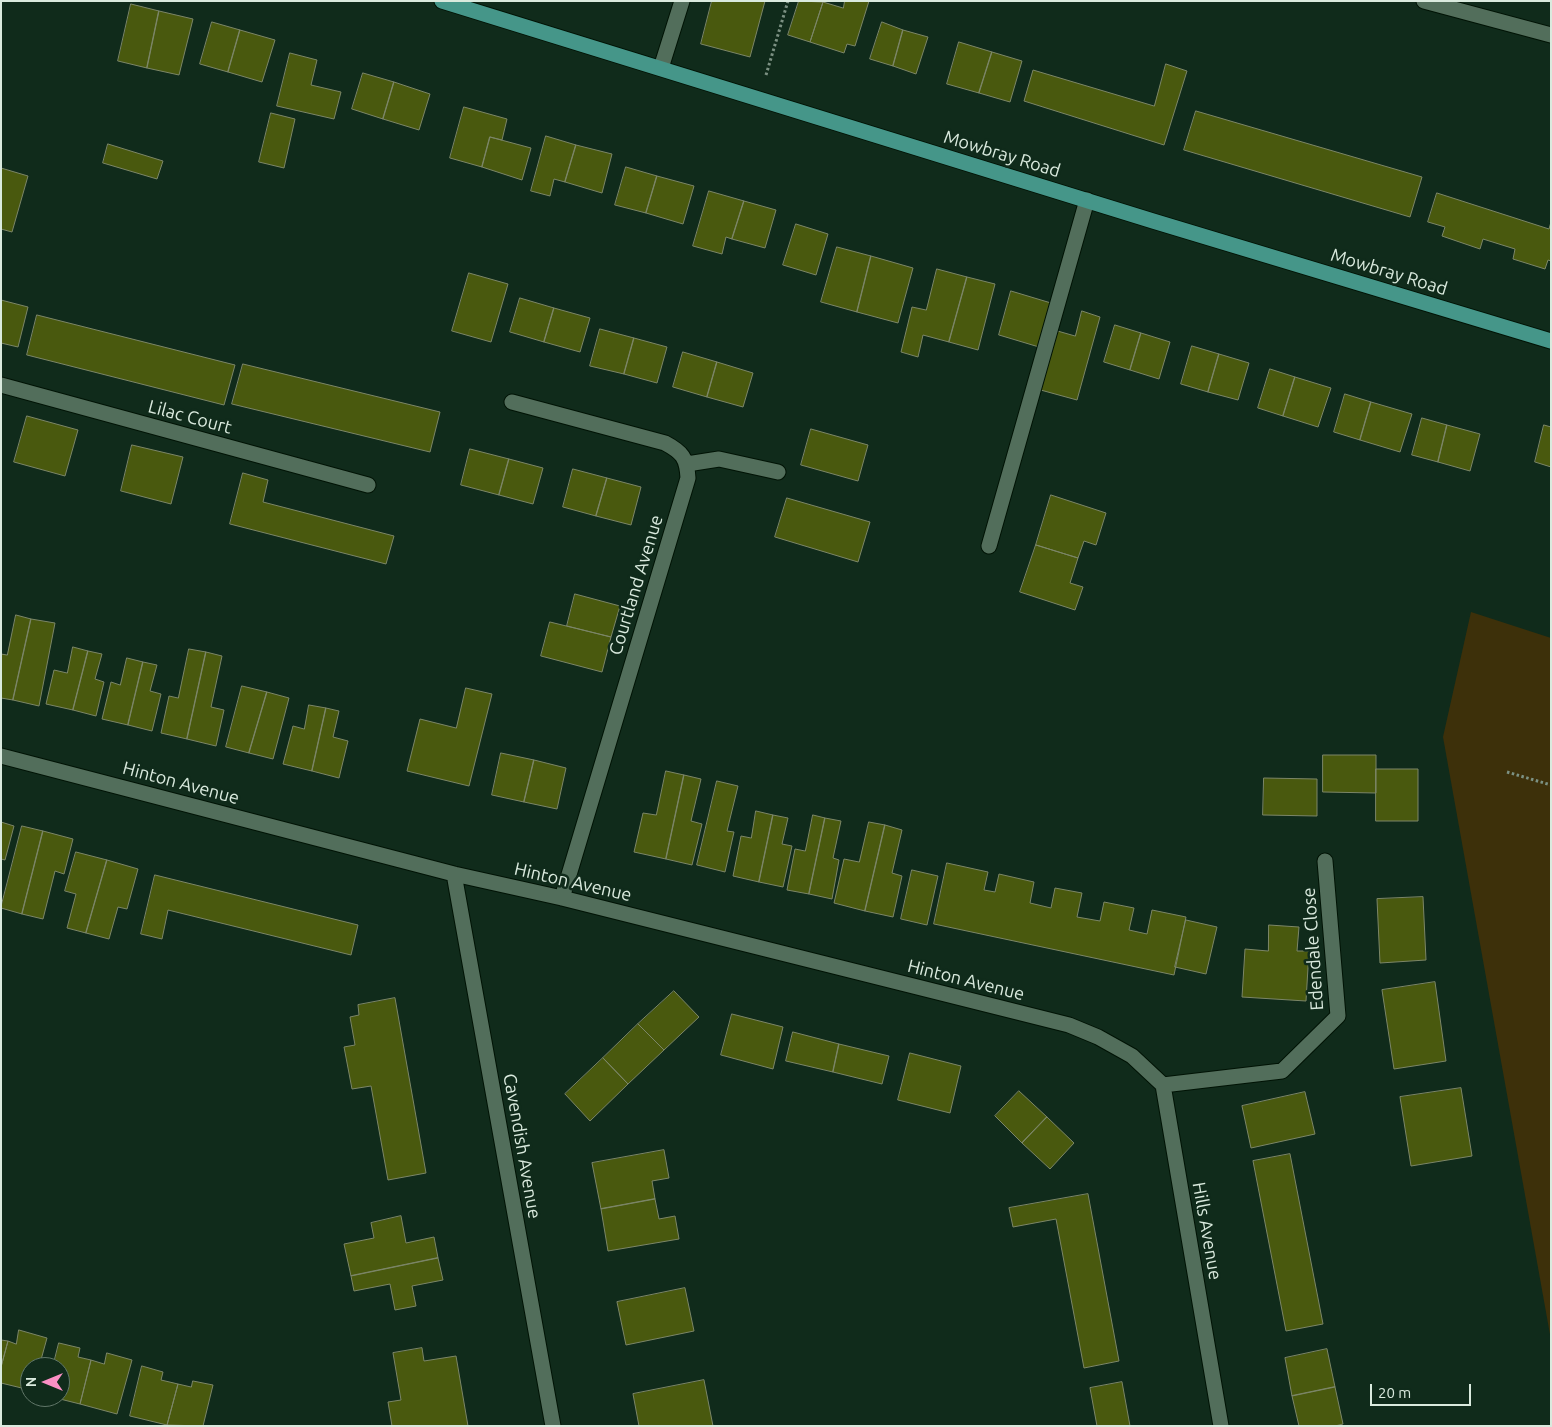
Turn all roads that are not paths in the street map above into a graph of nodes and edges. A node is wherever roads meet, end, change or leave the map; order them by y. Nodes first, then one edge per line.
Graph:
1 (442, 1) edge
2 (682, 1) edge
3 (1424, 1) edge
4 (1551, 35) edge
5 (661, 68) junction
6 (1087, 200) junction
7 (1551, 341) edge
8 (1, 384) edge
9 (512, 402) dead end
10 (687, 464) junction
11 (778, 472) dead end
12 (368, 485) dead end
13 (989, 546) dead end
14 (1, 756) edge
15 (1325, 861) dead end
16 (454, 874) junction
17 (562, 898) junction
18 (1163, 1085) junction
19 (553, 1426) edge
20 (1221, 1426) edge

1 - 5 main road, Mowbray Road
2 - 5 street
3 - 4 street
5 - 6 main road, Mowbray Road
6 - 7 main road, Mowbray Road
6 - 13 street
8 - 12 street, Lilac Court
9 - 10 street
10 - 11 street
10 - 17 street, Courtland Avenue
14 - 16 street, Hinton Avenue
15 - 18 street, Edendale Close
16 - 17 street, Hinton Avenue
16 - 19 street, Cavendish Avenue
17 - 18 street, Hinton Avenue
18 - 20 street, Hills Avenue

